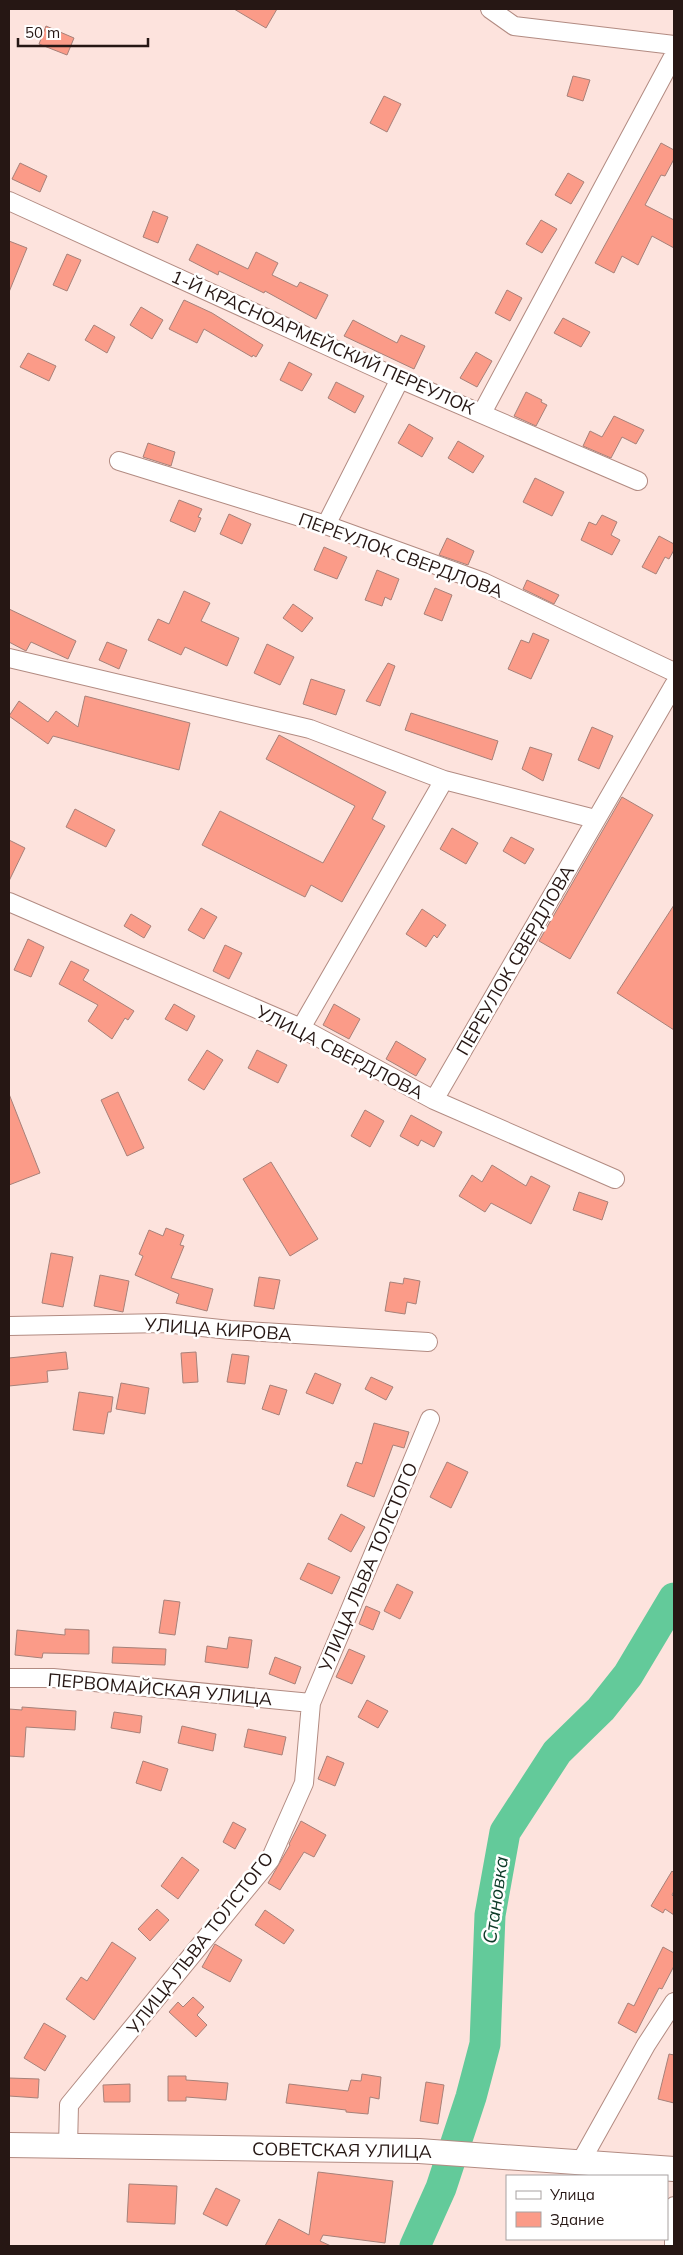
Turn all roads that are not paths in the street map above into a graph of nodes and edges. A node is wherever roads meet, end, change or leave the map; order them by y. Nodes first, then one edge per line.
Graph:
1 (490, 9) edge
2 (674, 45) edge
3 (674, 56) edge
4 (9, 201) edge
5 (400, 379) junction
6 (482, 414) junction
7 (119, 461) dead end
8 (638, 481) dead end
9 (326, 526) junction
10 (9, 658) edge
11 (674, 672) edge
12 (674, 685) edge
13 (444, 780) junction
14 (595, 820) junction
15 (9, 902) edge
16 (301, 1028) junction
17 (434, 1100) junction
18 (615, 1180) dead end
19 (9, 1326) edge
20 (428, 1342) dead end
21 (430, 1419) dead end
22 (9, 1678) edge
23 (311, 1703) junction
24 (674, 2002) edge
25 (9, 2145) edge
26 (68, 2147) junction
27 (580, 2163) junction
28 (674, 2169) edge
29 (674, 2206) edge
30 (674, 2246) edge

1 - 2 street
3 - 6 street
4 - 5 street, 1-Й КРАСНОАРМЕЙСКИЙ ПЕРЕУЛОК
5 - 6 street, 1-Й КРАСНОАРМЕЙСКИЙ ПЕРЕУЛОК
5 - 9 street
6 - 8 street, 1-Й КРАСНОАРМЕЙСКИЙ ПЕРЕУЛОК
7 - 9 street, ПЕРЕУЛОК СВЕРДЛОВА
9 - 11 street, ПЕРЕУЛОК СВЕРДЛОВА
10 - 13 street
12 - 14 street, ПЕРЕУЛОК СВЕРДЛОВА
13 - 14 street
13 - 16 street
14 - 17 street, ПЕРЕУЛОК СВЕРДЛОВА
15 - 16 street, УЛИЦА СВЕРДЛОВА
16 - 17 street, УЛИЦА СВЕРДЛОВА
17 - 18 street, УЛИЦА СВЕРДЛОВА
19 - 20 street, УЛИЦА КИРОВА
21 - 23 street, УЛИЦА ЛЬВА ТОЛСТОГО
22 - 23 street, ПЕРВОМАЙСКАЯ УЛИЦА
23 - 26 street, УЛИЦА ЛЬВА ТОЛСТОГО
24 - 27 street
25 - 26 main road, СОВЕТСКАЯ УЛИЦА
26 - 27 main road, СОВЕТСКАЯ УЛИЦА
27 - 28 main road, СОВЕТСКАЯ УЛИЦА
29 - 30 street

